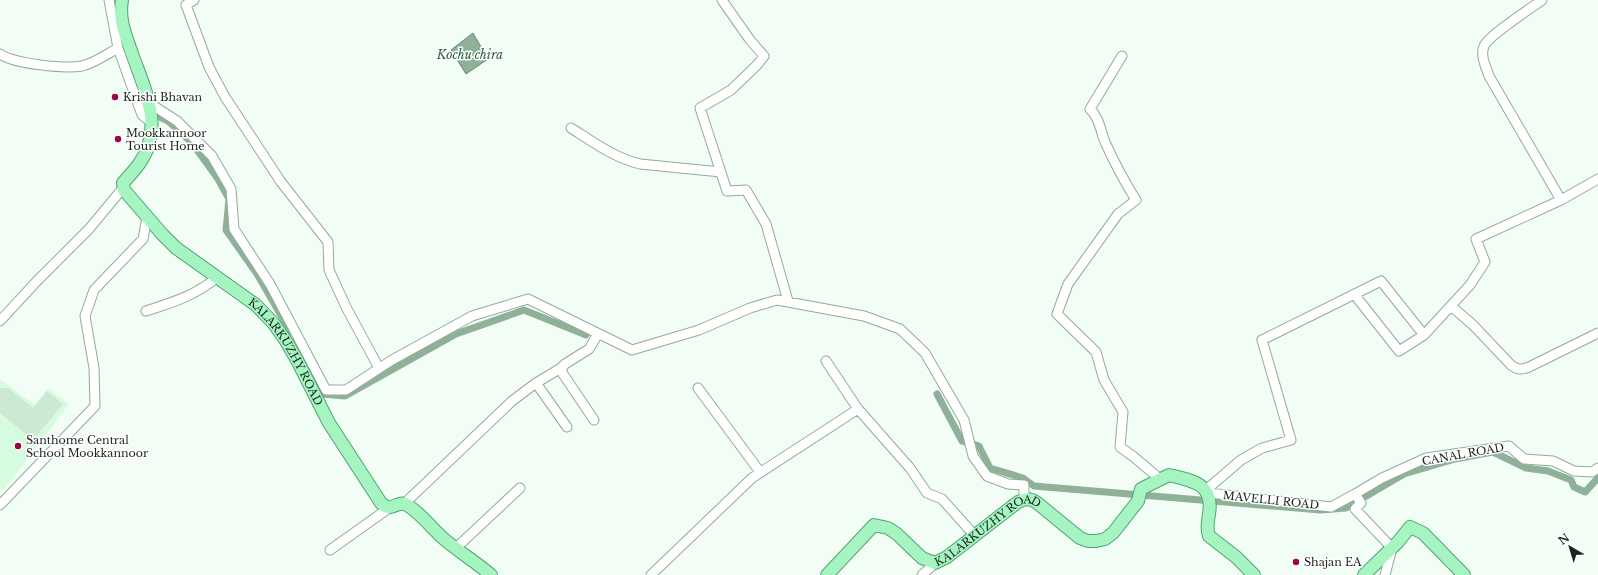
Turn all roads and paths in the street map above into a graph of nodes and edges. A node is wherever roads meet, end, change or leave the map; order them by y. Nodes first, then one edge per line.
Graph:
1 (109, 0) edge
2 (122, 0) edge
3 (194, 0) edge
4 (722, 0) edge
5 (1542, 0) edge
6 (118, 48) junction
7 (0, 54) edge
8 (1122, 56) dead end
9 (151, 113) junction
10 (572, 128) dead end
11 (721, 172) junction
12 (1598, 179) edge
13 (122, 188) junction
14 (1561, 200) junction
15 (147, 217) junction
16 (218, 277) junction
17 (1354, 294) junction
18 (788, 302) junction
19 (1451, 306) junction
20 (146, 311) dead end
21 (0, 321) edge
22 (1598, 333) edge
23 (598, 334) junction
24 (1424, 335) junction
25 (826, 362) dead end
26 (379, 368) junction
27 (561, 368) junction
28 (536, 384) junction
29 (698, 388) dead end
30 (858, 410) junction
31 (594, 420) dead end
32 (567, 427) dead end
33 (1598, 468) edge
34 (760, 472) junction
35 (1161, 480) junction
36 (520, 488) dead end
37 (1209, 496) junction
38 (1357, 497) junction
39 (1024, 499) junction
40 (404, 504) junction
41 (0, 505) edge
42 (389, 508) junction
43 (975, 536) junction
44 (456, 548) junction
45 (1392, 548) junction
46 (330, 550) dead end
47 (935, 563) junction
48 (1366, 573) edge
49 (491, 575) edge
50 (651, 575) edge
51 (827, 575) edge
52 (922, 575) edge
53 (1254, 575) edge
54 (1385, 575) edge
55 (1464, 575) edge

1 - 6 street
2 - 9 main road
3 - 26 street
4 - 11 street
5 - 14 street
6 - 7 street
6 - 9 street
8 - 35 street
9 - 13 main road
9 - 26 street
10 - 11 street
11 - 18 street
12 - 14 street
13 - 15 main road, KALARKUZHY ROAD
13 - 21 street
14 - 19 street
15 - 16 main road, KALARKUZHY ROAD
15 - 41 street
16 - 20 street
16 - 42 main road, KALARKUZHY ROAD
17 - 24 street
17 - 24 street
17 - 37 street
18 - 23 street
18 - 39 street
19 - 22 street
19 - 24 street
23 - 26 street
23 - 27 street
25 - 30 street
27 - 28 street
27 - 31 street
28 - 32 street
28 - 40 street
29 - 34 street
30 - 34 street
30 - 43 street
33 - 38 street, CANAL ROAD
34 - 50 street
35 - 37 main road
35 - 39 main road, KALARKUZHY ROAD
36 - 44 street
37 - 38 street, MAVELLI ROAD
37 - 53 main road
38 - 45 street
39 - 43 main road, KALARKUZHY ROAD
40 - 42 main road
40 - 44 main road
42 - 46 street
43 - 47 main road, KALARKUZHY ROAD
44 - 49 main road
45 - 48 main road
45 - 54 street
45 - 55 main road
47 - 51 main road, KALARKUZHY ROAD
47 - 52 street

